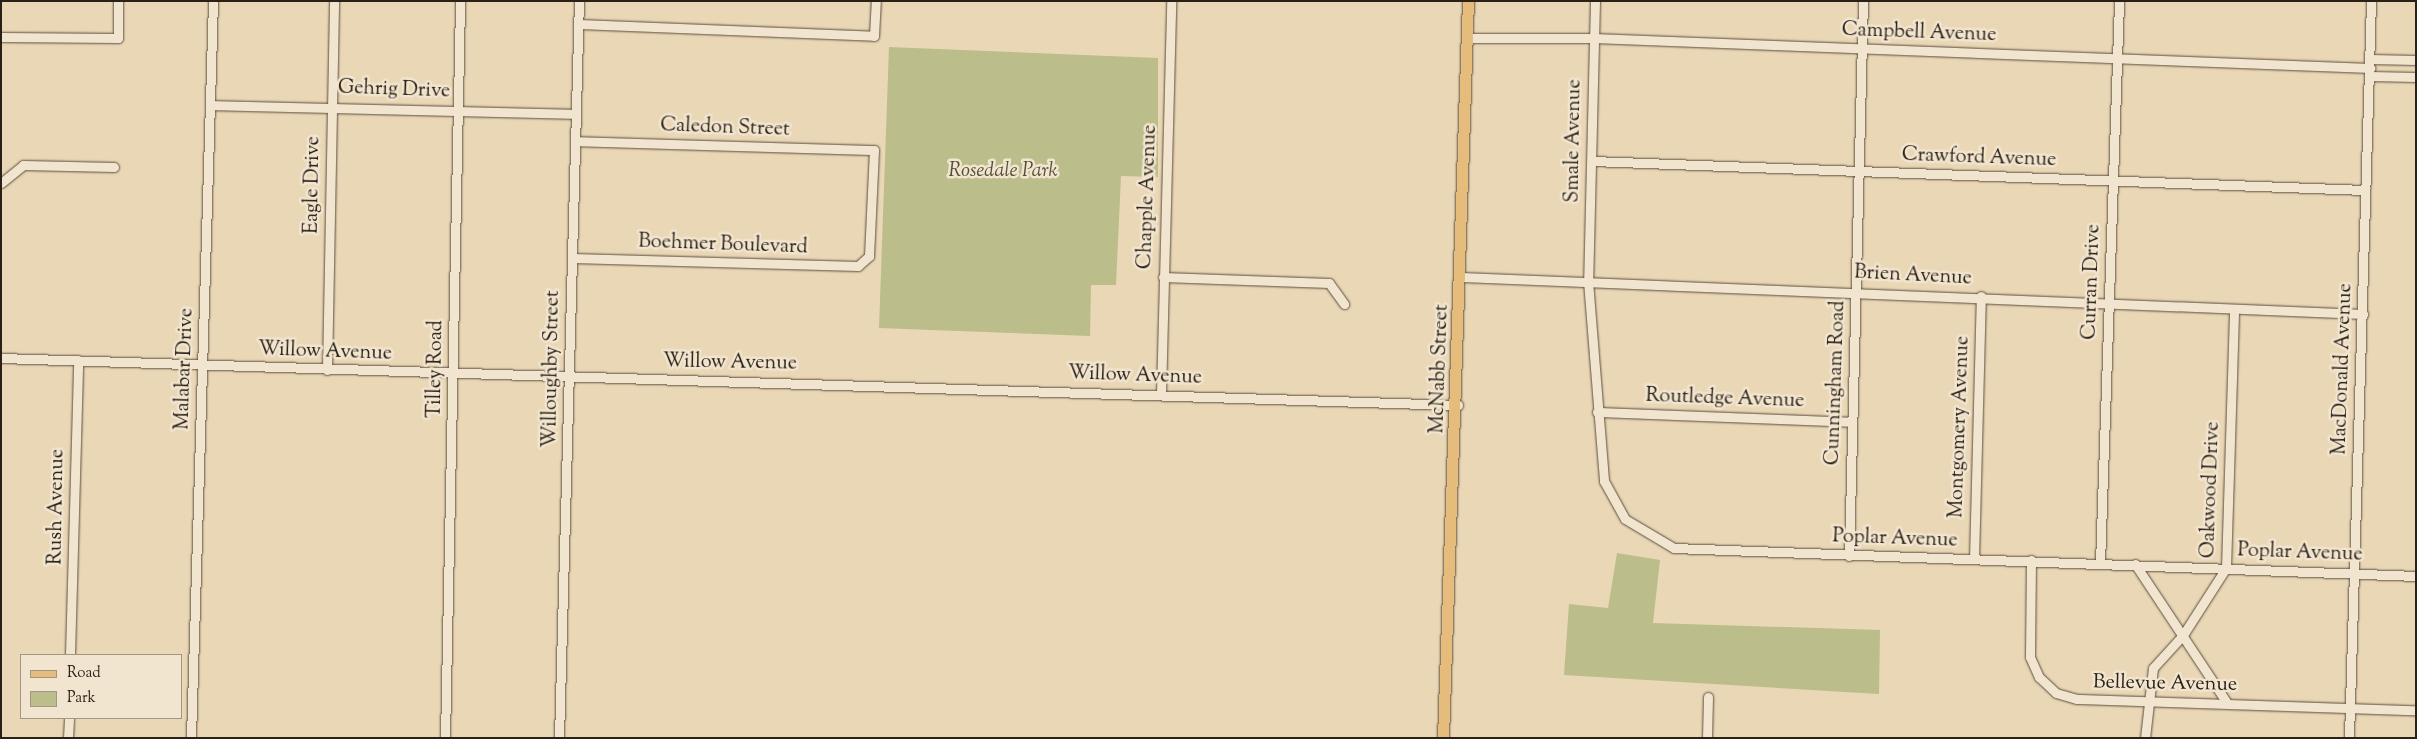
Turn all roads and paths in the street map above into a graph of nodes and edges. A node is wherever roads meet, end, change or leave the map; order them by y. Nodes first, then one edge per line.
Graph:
1 (118, 1) edge
2 (213, 1) edge
3 (334, 1) edge
4 (460, 1) edge
5 (579, 1) edge
6 (876, 1) edge
7 (1171, 1) edge
8 (1468, 1) edge
9 (1595, 1) edge
10 (1863, 1) edge
11 (2119, 1) edge
12 (2371, 1) edge
13 (579, 24) junction
14 (1, 37) edge
15 (1468, 38) junction
16 (1593, 38) junction
17 (1861, 49) junction
18 (2117, 56) junction
19 (2370, 59) junction
20 (2416, 60) edge
21 (2370, 72) junction
22 (2416, 77) edge
23 (210, 105) junction
24 (332, 106) junction
25 (457, 110) junction
26 (576, 114) junction
27 (575, 141) junction
28 (1592, 161) junction
29 (114, 167) dead end
30 (1858, 172) junction
31 (2112, 180) junction
32 (1, 183) edge
33 (2365, 190) junction
34 (869, 256) joint
35 (572, 258) junction
36 (1164, 276) junction
37 (1462, 277) junction
38 (1588, 281) junction
39 (1856, 291) junction
40 (1981, 296) junction
41 (2110, 301) junction
42 (1344, 304) dead end
43 (2234, 310) junction
44 (2363, 314) junction
45 (1, 358) edge
46 (78, 360) junction
47 (203, 365) junction
48 (327, 370) junction
49 (454, 375) junction
50 (570, 377) junction
51 (1160, 394) junction
52 (1458, 405) junction
53 (1597, 412) junction
54 (1852, 422) junction
55 (1849, 556) junction
56 (1974, 559) junction
57 (2031, 560) junction
58 (2100, 563) junction
59 (2135, 564) junction
60 (2226, 568) junction
61 (2354, 573) junction
62 (2416, 576) edge
63 (2183, 635) junction
64 (70, 654) edge
65 (1708, 697) dead end
66 (2146, 700) junction
67 (2227, 702) junction
68 (2350, 707) junction
69 (2416, 710) edge
70 (69, 719) edge
71 (68, 738) edge
72 (191, 738) edge
73 (445, 738) edge
74 (559, 738) edge
75 (1443, 738) edge
76 (1707, 738) edge
77 (2145, 738) edge
78 (2349, 738) edge

1 - 14 street
2 - 23 street, Malabar Drive
3 - 24 street, Eagle Drive
4 - 25 street, Tilley Road
5 - 13 street, Willoughby Street
6 - 13 street
7 - 36 street, Chapple Avenue
8 - 15 main road, McNabb Street
9 - 16 street, Smale Avenue
10 - 17 street, Cunningham Road
11 - 18 street, Curran Drive
12 - 19 street, MacDonald Avenue
13 - 26 street, Willoughby Street
15 - 16 street, Campbell Avenue
15 - 37 main road, McNabb Street
16 - 17 street, Campbell Avenue
16 - 28 street, Smale Avenue
17 - 18 street, Campbell Avenue
17 - 30 street, Cunningham Road
18 - 21 street, Campbell Avenue
18 - 31 street, Curran Drive
19 - 20 street
19 - 21 street, MacDonald Avenue
21 - 22 street, Campbell Avenue
21 - 33 street, MacDonald Avenue
23 - 24 street, Gehrig Drive
23 - 47 street, Malabar Drive
24 - 25 street, Gehrig Drive
24 - 48 street, Eagle Drive
25 - 26 street, Gehrig Drive
25 - 49 street, Tilley Road
26 - 27 street, Willoughby Street
27 - 34 street, Caledon Street
27 - 35 street, Willoughby Street
28 - 30 street, Crawford Avenue
28 - 38 street, Smale Avenue
29 - 32 street
30 - 31 street, Crawford Avenue
30 - 39 street, Cunningham Road
31 - 33 street, Crawford Avenue
31 - 41 street, Curran Drive
33 - 44 street, MacDonald Avenue
34 - 35 street, Boehmer Boulevard
35 - 50 street, Willoughby Street
36 - 42 street
36 - 51 street, Chapple Avenue
37 - 38 street, Brien Avenue
37 - 52 main road, McNabb Street
38 - 39 street, Brien Avenue
38 - 53 street, Poplar Avenue
39 - 40 street, Brien Avenue
39 - 54 street, Cunningham Road
40 - 41 street, Brien Avenue
40 - 56 street, Montgomery Avenue
41 - 43 street, Brien Avenue
41 - 58 street, Curran Drive
43 - 44 street, Brien Avenue
43 - 60 street, Oakwood Drive
44 - 61 street, MacDonald Avenue
45 - 46 street, Willow Avenue
46 - 47 street, Willow Avenue
46 - 64 street, Rush Avenue
47 - 48 street, Willow Avenue
47 - 72 street, Malabar Drive
48 - 49 street, Willow Avenue
49 - 50 street, Willow Avenue
49 - 73 street, Tilley Road
50 - 51 street, Willow Avenue
50 - 74 street, Willoughby Street
51 - 52 street, Willow Avenue
52 - 75 main road, McNabb Street
53 - 54 street, Routledge Avenue
53 - 55 street, Poplar Avenue
54 - 55 street, Cunningham Road
55 - 56 street, Poplar Avenue
56 - 57 street, Poplar Avenue
57 - 58 street, Poplar Avenue
57 - 66 street, Bellevue Avenue
58 - 59 street, Poplar Avenue
59 - 60 street, Poplar Avenue
59 - 63 street
60 - 61 street, Poplar Avenue
60 - 63 street, Oakwood Drive
61 - 62 street, Poplar Avenue
61 - 68 street, MacDonald Avenue
63 - 66 street, Oakwood Drive
63 - 67 street
65 - 76 street
66 - 67 street, Bellevue Avenue
66 - 77 street, Oakwood Drive
67 - 68 street, Bellevue Avenue
68 - 69 street, Bellevue Avenue
68 - 78 street, MacDonald Avenue
70 - 71 street

